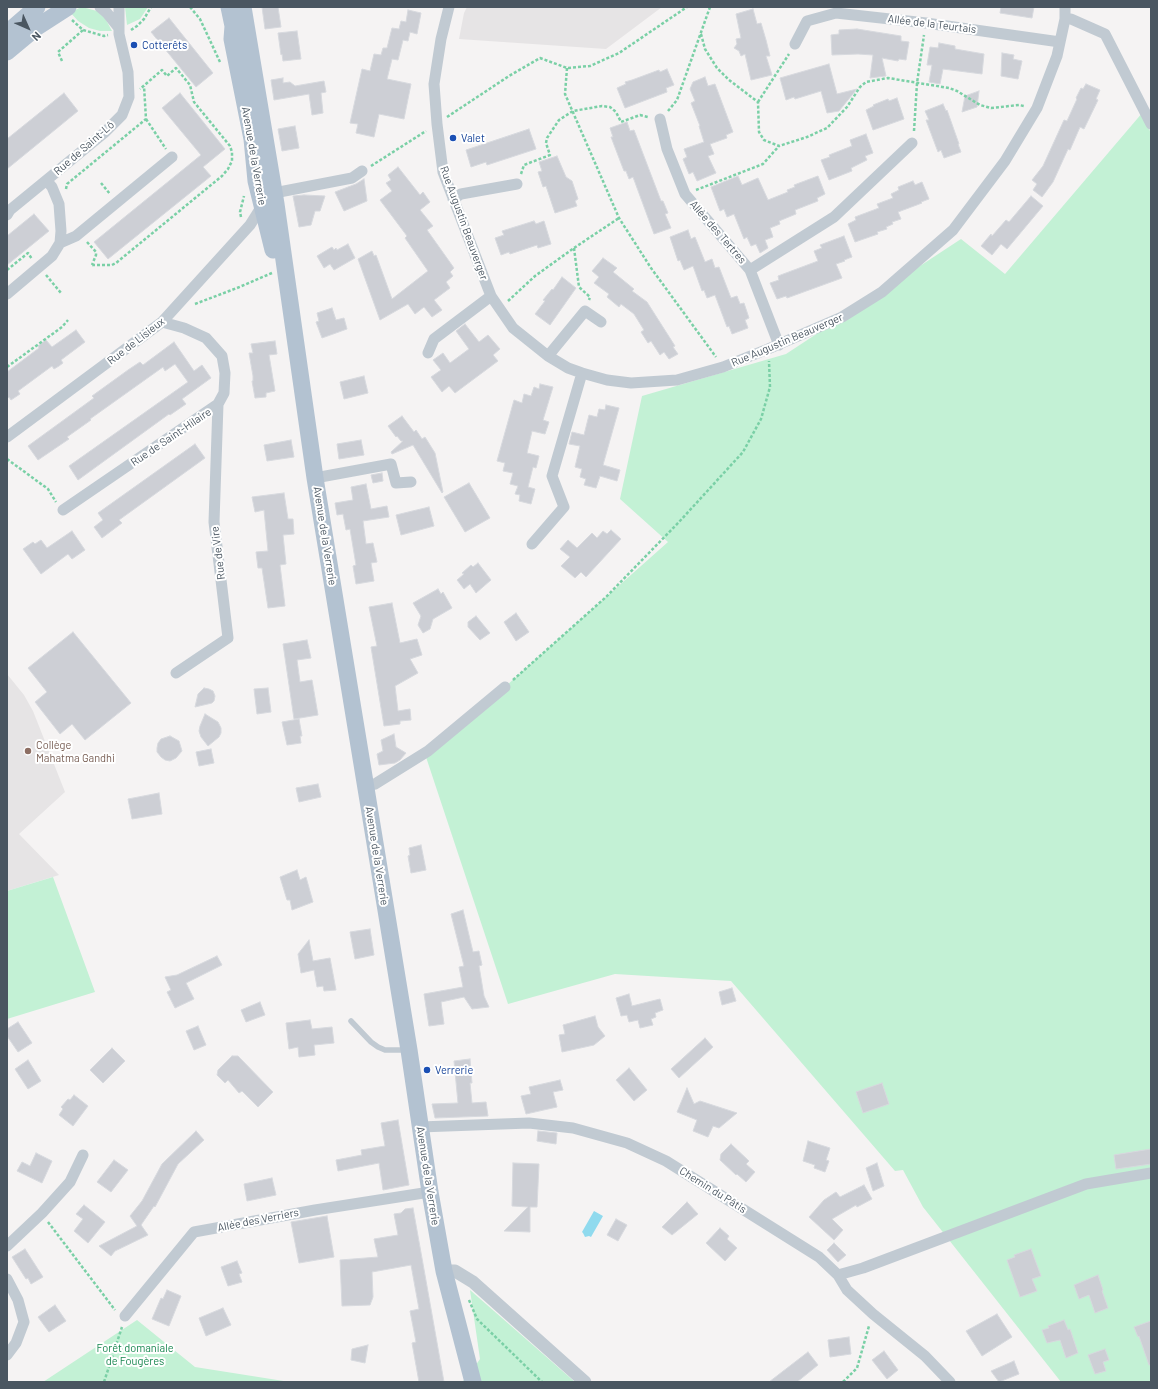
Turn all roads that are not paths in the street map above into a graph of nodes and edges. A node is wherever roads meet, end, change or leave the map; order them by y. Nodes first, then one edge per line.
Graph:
1 (38, 7) edge
2 (68, 7) edge
3 (100, 7) edge
4 (119, 7) edge
5 (229, 7) edge
6 (243, 7) edge
7 (449, 7) edge
8 (1065, 7) edge
9 (1065, 20) junction
10 (119, 28) junction
11 (7, 33) edge
12 (1060, 42) junction
13 (795, 44) road end
14 (7, 52) edge
15 (660, 119) road end
16 (1151, 124) edge
17 (912, 143) road end
18 (172, 157) road end
19 (362, 171) road end
20 (47, 181) junction
21 (517, 184) road end
22 (274, 193) junction
23 (453, 199) junction
24 (262, 206) junction
25 (8, 210) edge
26 (60, 243) junction
27 (750, 270) junction
28 (7, 294) edge
29 (491, 296) junction
30 (162, 322) junction
31 (601, 322) dead end
32 (293, 327) junction
33 (779, 345) junction
34 (428, 353) dead end
35 (548, 356) junction
36 (582, 373) junction
37 (218, 404) junction
38 (7, 438) edge
39 (316, 478) junction
40 (411, 482) dead end
41 (63, 510) road end
42 (532, 544) dead end
43 (176, 673) dead end
44 (505, 687) road end
45 (365, 786) junction
46 (351, 1021) dead end
47 (409, 1050) junction
48 (420, 1127) junction
49 (83, 1155) dead end
50 (1151, 1173) edge
51 (430, 1192) junction
52 (7, 1246) edge
53 (444, 1271) junction
54 (838, 1275) junction
55 (7, 1278) edge
56 (125, 1316) road end
57 (7, 1355) edge
58 (473, 1382) edge
59 (585, 1382) edge
60 (950, 1382) edge

1 - 11 main road
2 - 14 main road
3 - 10 street, Rue de Saint-Lô
4 - 10 street, Rue de Saint-Lô
5 - 24 main road, Avenue de la Verrerie
6 - 22 main road, Avenue de la Verrerie
7 - 23 street, Rue Augustin Beauverger
8 - 9 street, Rue Augustin Beauverger
9 - 12 street, Rue Augustin Beauverger
9 - 16 street
10 - 20 street, Rue de Saint-Lô
12 - 13 street, Allée de la Teurtais
12 - 33 street, Rue Augustin Beauverger
15 - 27 street, Allée des Tertres
17 - 27 street
18 - 26 street
19 - 22 street, Avenue de la Verrerie
20 - 25 street
20 - 26 street, Rue de Saint-Lô
21 - 23 street
22 - 32 main road, Avenue de la Verrerie
23 - 29 street, Rue Augustin Beauverger
24 - 30 street, Rue de Lisieux
24 - 32 main road, Avenue de la Verrerie
26 - 28 street
27 - 33 street, Allée des Tertres
29 - 34 street
29 - 35 street, Rue Augustin Beauverger
30 - 37 street, Rue de Saint-Hilaire
30 - 38 street, Rue de Lisieux
31 - 35 street
32 - 39 main road, Avenue de la Verrerie
33 - 36 street, Rue Augustin Beauverger
35 - 36 street, Rue Augustin Beauverger
36 - 42 street
37 - 41 street, Rue de Saint-Hilaire
37 - 43 street, Rue de Vire
39 - 40 street
39 - 45 main road, Avenue de la Verrerie
44 - 45 street
45 - 47 main road, Avenue de la Verrerie
46 - 47 lane
47 - 48 main road, Avenue de la Verrerie
48 - 51 main road, Avenue de la Verrerie
48 - 54 street, Chemin du Pâtis
49 - 52 street
50 - 54 street
51 - 53 main road, Avenue de la Verrerie
51 - 56 street, Allée des Verriers
53 - 58 main road, Avenue de la Verrerie
53 - 59 street
54 - 60 street, Chemin du Pâtis
55 - 57 street

